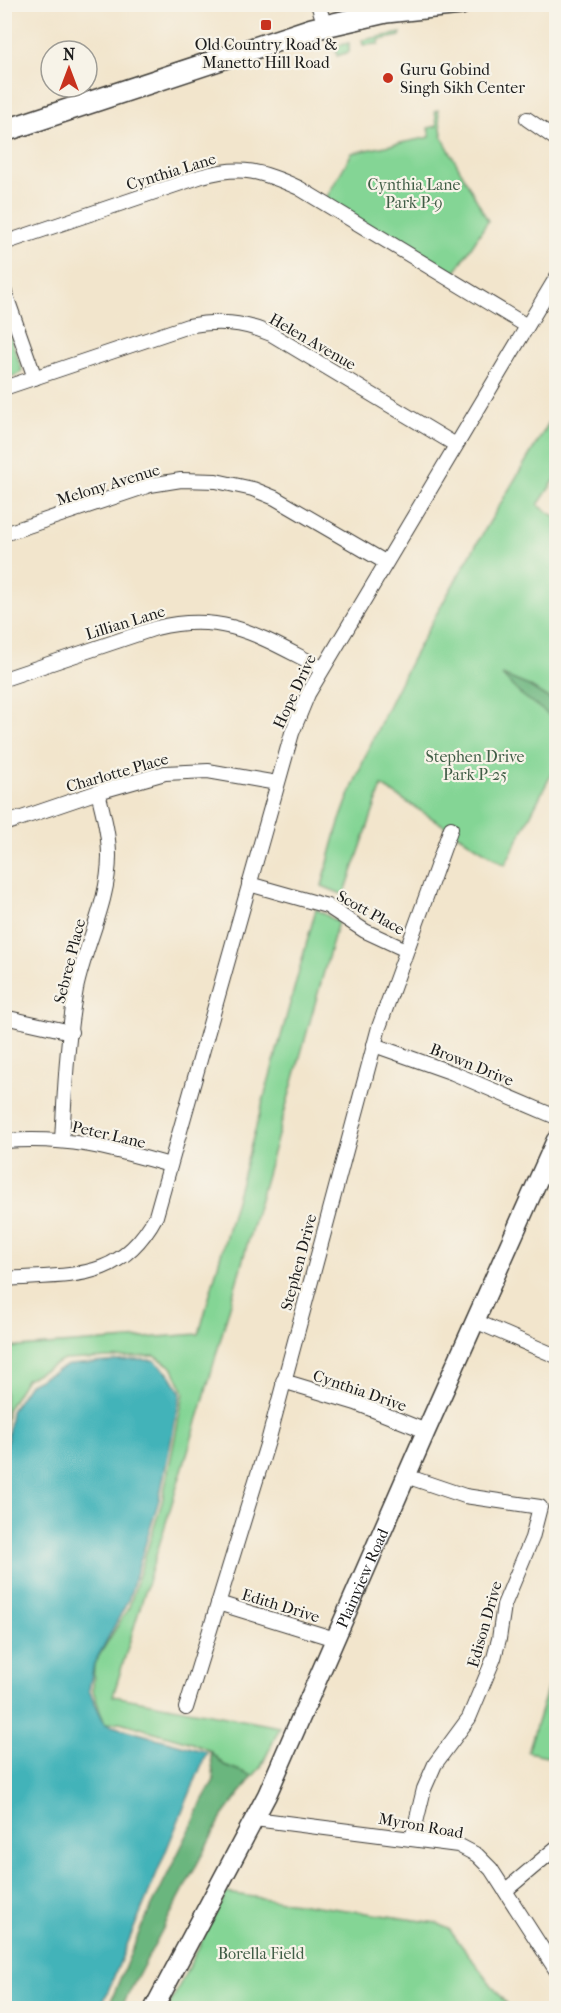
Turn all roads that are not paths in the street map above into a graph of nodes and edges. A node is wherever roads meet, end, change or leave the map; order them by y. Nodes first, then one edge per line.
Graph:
1 (318, 4) edge
2 (460, 4) edge
3 (325, 26) junction
4 (527, 119) dead end
5 (4, 131) edge
6 (556, 139) edge
7 (4, 243) edge
8 (556, 278) edge
9 (4, 290) edge
10 (527, 326) junction
11 (34, 378) junction
12 (4, 388) edge
13 (456, 445) junction
14 (4, 534) edge
15 (385, 562) junction
16 (322, 669) junction
17 (4, 679) edge
18 (277, 783) junction
19 (98, 792) junction
20 (4, 824) edge
21 (450, 828) dead end
22 (249, 884) junction
23 (406, 950) junction
24 (4, 1017) edge
25 (71, 1032) junction
26 (374, 1045) junction
27 (556, 1117) edge
28 (62, 1140) junction
29 (556, 1140) edge
30 (4, 1141) edge
31 (170, 1165) junction
32 (4, 1279) edge
33 (475, 1321) junction
34 (556, 1356) edge
35 (284, 1381) junction
36 (426, 1431) junction
37 (406, 1476) junction
38 (218, 1603) junction
39 (335, 1639) junction
40 (186, 1708) dead end
41 (255, 1819) junction
42 (412, 1839) junction
43 (556, 1848) edge
44 (506, 1890) junction
45 (556, 1970) edge
46 (154, 2008) edge

1 - 3 street
2 - 3 main road
3 - 5 main road
4 - 6 street
7 - 10 street, Cynthia Lane
8 - 10 street, Hope Drive
9 - 11 street
10 - 13 street, Hope Drive
11 - 12 street, Helen Avenue
11 - 13 street, Helen Avenue
13 - 15 street, Hope Drive
14 - 15 street, Melony Avenue
15 - 16 street, Hope Drive
16 - 17 street, Lillian Lane
16 - 18 street, Hope Drive
18 - 19 street, Charlotte Place
18 - 22 street, Hope Drive
19 - 20 street, Charlotte Place
19 - 25 street, Sebree Place
21 - 23 street, Stephen Drive
22 - 23 street, Scott Place
22 - 31 street, Hope Drive
23 - 26 street, Stephen Drive
24 - 25 street
25 - 28 street, Sebree Place
26 - 27 street, Brown Drive
26 - 35 street, Stephen Drive
28 - 30 street, Peter Lane
28 - 31 street, Peter Lane
29 - 33 main road, Plainview Road
31 - 32 street, Hope Drive
33 - 34 street
33 - 36 main road, Plainview Road
35 - 36 street, Cynthia Drive
35 - 38 street, Stephen Drive
36 - 37 main road, Plainview Road
37 - 39 main road, Plainview Road
37 - 42 street, Edison Drive
38 - 39 street, Edith Drive
38 - 40 street, Stephen Drive
39 - 41 main road, Plainview Road
41 - 42 street, Myron Road
41 - 46 main road, Plainview Road
42 - 44 street, Myron Road
43 - 44 street
44 - 45 street, Myron Road

